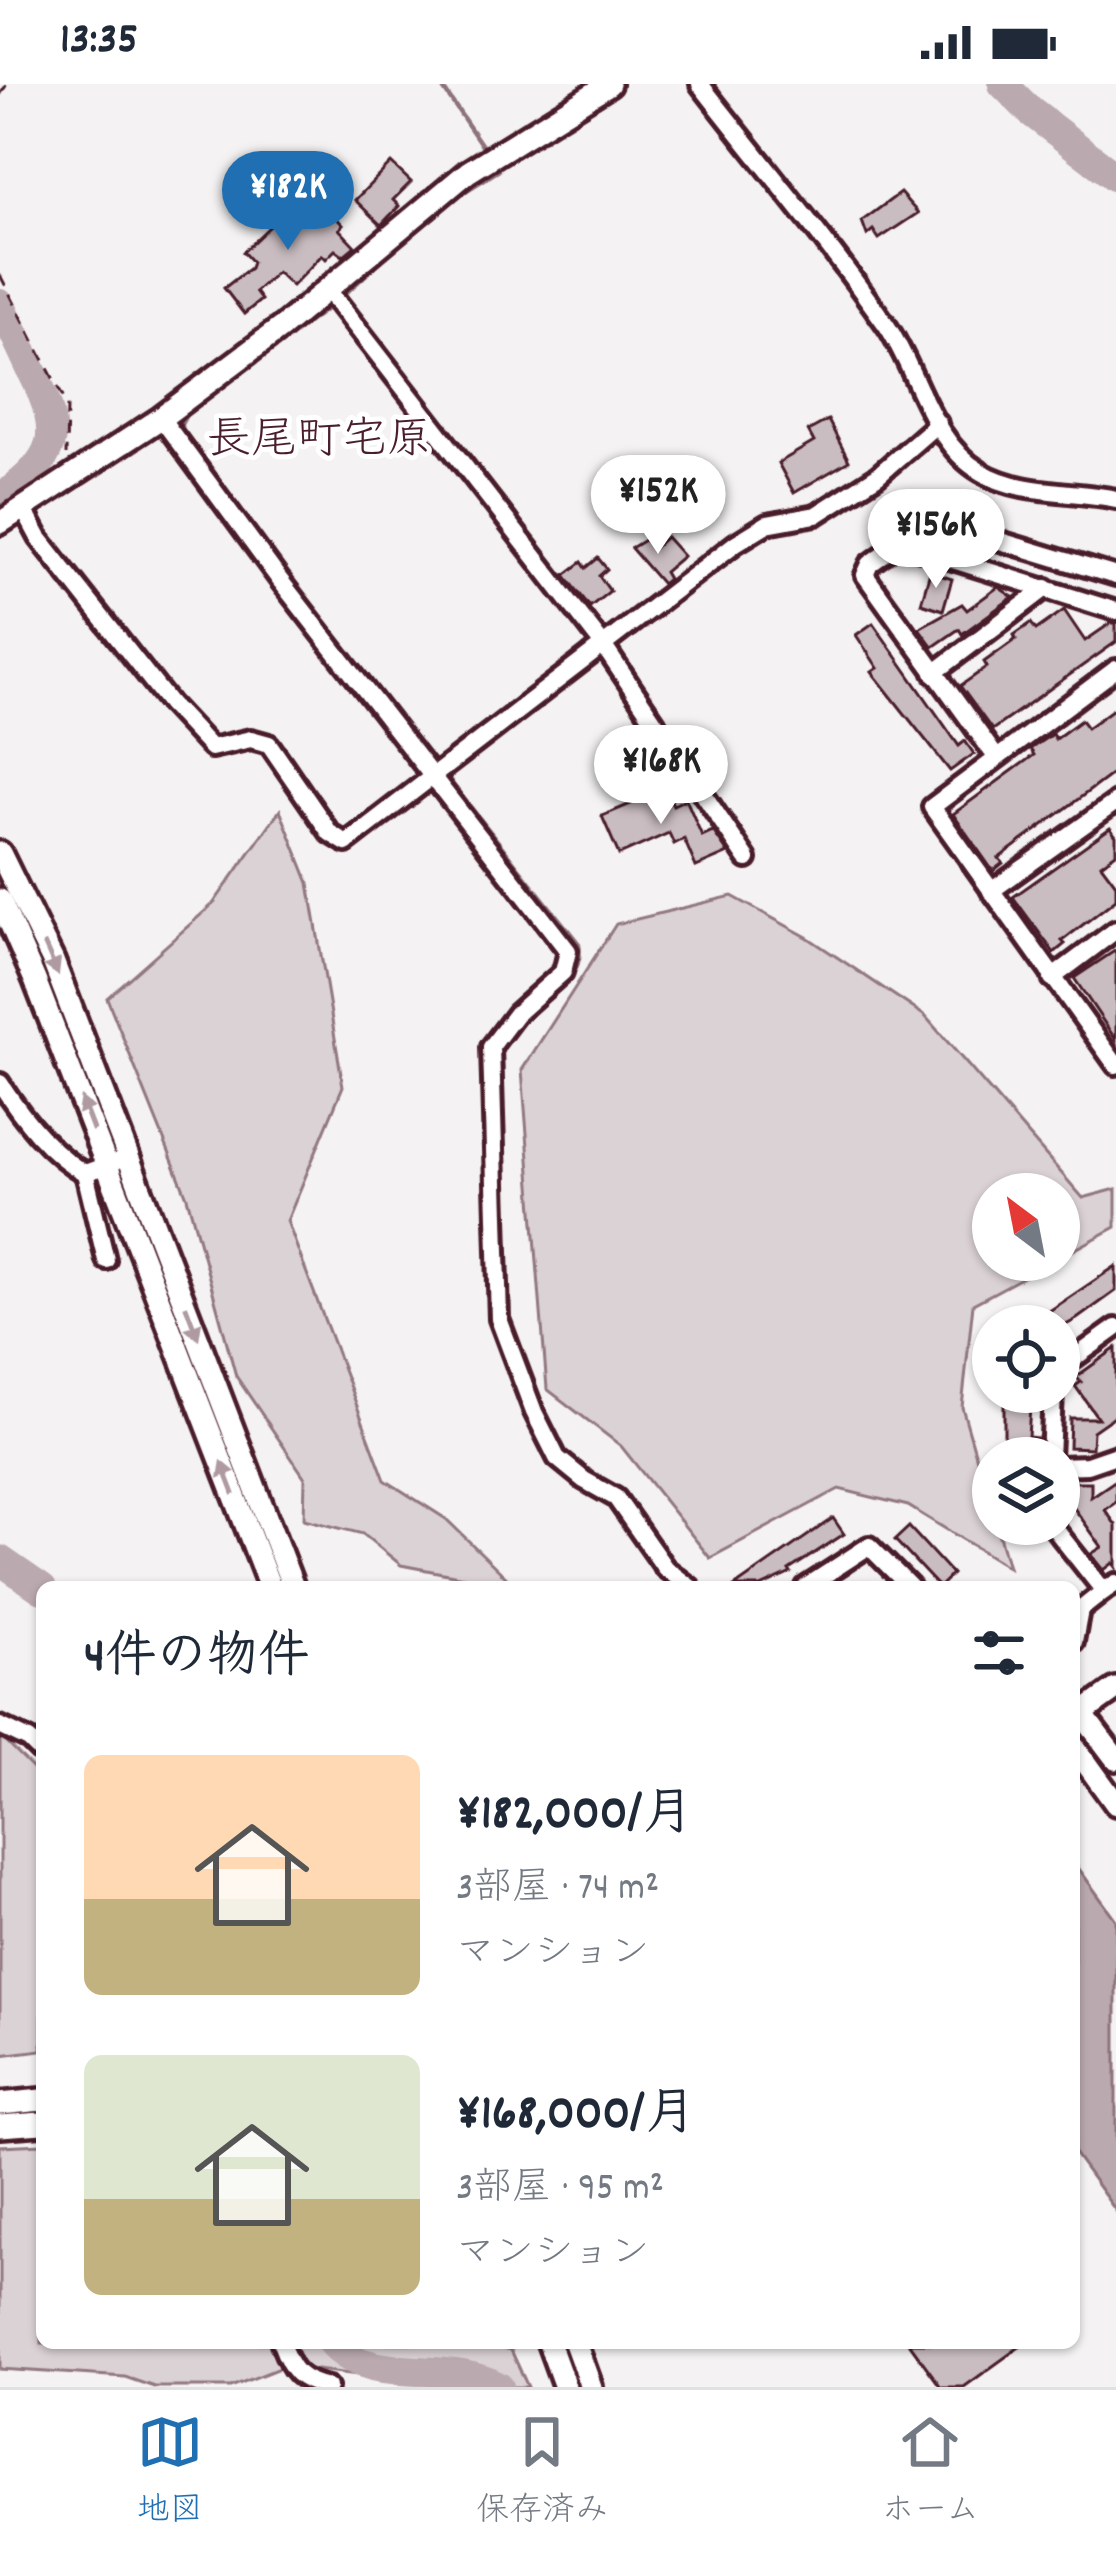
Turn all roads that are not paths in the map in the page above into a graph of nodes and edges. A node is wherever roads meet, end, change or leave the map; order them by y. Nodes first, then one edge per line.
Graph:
1 (609, 84) edge
2 (700, 84) edge
3 (328, 290) junction
4 (161, 418) junction
5 (938, 423) junction
6 (1116, 500) edge
7 (23, 508) junction
8 (0, 524) edge
9 (899, 543) junction
10 (1116, 576) edge
11 (1046, 588) junction
12 (1116, 610) edge
13 (603, 645) junction
14 (1116, 668) edge
15 (934, 673) junction
16 (997, 757) junction
17 (432, 776) junction
18 (1116, 802) edge
19 (0, 854) edge
20 (747, 860) dead end
21 (991, 891) junction
22 (0, 900) edge
23 (1116, 930) edge
24 (1052, 979) junction
25 (1115, 1063) edge
26 (0, 1084) edge
27 (117, 1161) junction
28 (85, 1173) junction
29 (106, 1260) dead end
30 (1116, 1328) edge
31 (1080, 1354) edge
32 (1116, 1455) edge
33 (1080, 1466) edge
34 (1071, 1545) edge
35 (268, 1581) edge
36 (291, 1581) edge
37 (682, 1581) edge
38 (815, 1581) edge
39 (904, 1581) edge
40 (1110, 1587) edge
41 (1080, 1610) edge
42 (1116, 1689) edge
43 (1080, 1716) edge
44 (1080, 1719) edge
45 (0, 1726) edge
46 (36, 1747) edge
47 (1080, 1754) edge
48 (1116, 1759) edge
49 (1116, 1804) edge
50 (36, 2101) edge
51 (0, 2104) edge
52 (36, 2123) edge
53 (0, 2126) edge
54 (284, 2349) edge
55 (550, 2349) edge
56 (576, 2349) edge
57 (328, 2387) edge
58 (565, 2387) edge
59 (590, 2387) edge

1 - 3 street
2 - 5 street
3 - 4 street
3 - 13 street
4 - 7 street
4 - 17 street
5 - 6 street
5 - 13 street
7 - 8 street
7 - 17 street
9 - 10 street
9 - 11 street
9 - 15 street
11 - 12 street
11 - 15 street
13 - 17 street
13 - 20 street
14 - 16 street
15 - 16 street
16 - 21 street
17 - 37 street
18 - 21 street
19 -> 27 street
21 - 24 street
27 -> 22 street
23 - 24 street
24 - 25 street
26 - 28 street
27 - 28 street
35 -> 27 street
27 -> 36 street
28 - 29 street
30 - 31 street
32 - 33 street
34 - 40 street
38 - 39 street
40 - 41 street
42 - 43 street
44 - 48 street
45 - 46 street
47 - 49 street
50 - 51 street
52 - 53 street
54 - 57 street
55 - 58 street
56 - 59 street

